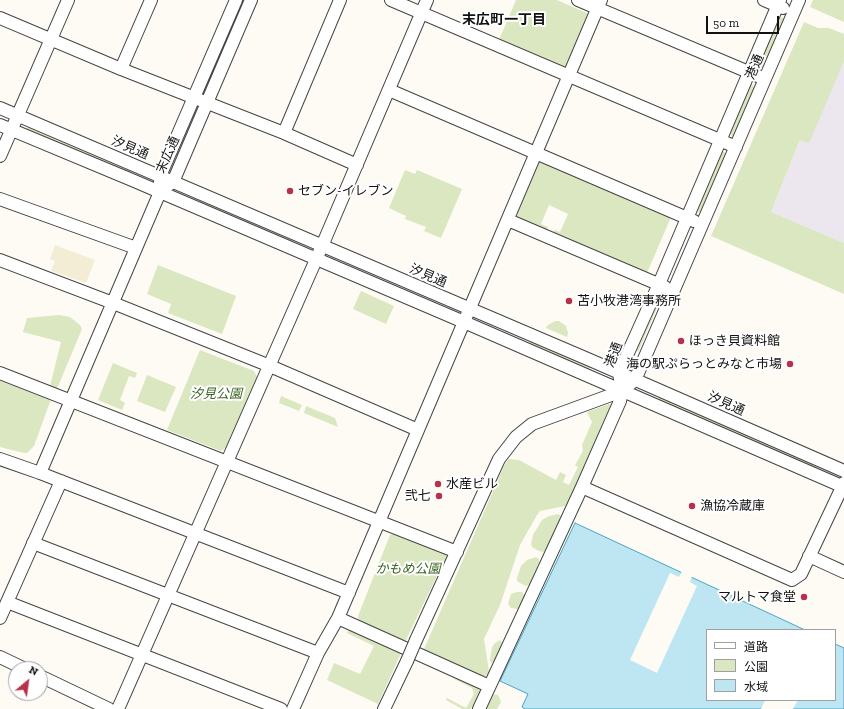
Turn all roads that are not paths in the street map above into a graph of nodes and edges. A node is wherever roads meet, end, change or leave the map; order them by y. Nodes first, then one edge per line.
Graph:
1 (68, 0) edge
2 (151, 0) edge
3 (236, 0) edge
4 (251, 0) edge
5 (340, 0) edge
6 (391, 0) edge
7 (427, 0) edge
8 (578, 0) edge
9 (764, 0) edge
10 (799, 0) edge
11 (779, 3) edge
12 (600, 4) edge
13 (794, 12) junction
14 (422, 13) junction
15 (0, 18) edge
16 (51, 40) junction
17 (121, 68) junction
18 (749, 73) junction
19 (569, 76) junction
20 (765, 80) junction
21 (389, 90) junction
22 (194, 97) junction
23 (207, 102) junction
24 (0, 108) edge
25 (17, 116) junction
26 (6, 127) edge
27 (284, 133) junction
28 (719, 140) junction
29 (736, 147) junction
30 (536, 153) junction
31 (0, 156) edge
32 (357, 165) junction
33 (160, 176) junction
34 (173, 182) junction
35 (160, 192) junction
36 (0, 199) edge
37 (687, 217) junction
38 (508, 220) junction
39 (703, 224) junction
40 (322, 246) junction
41 (136, 248) junction
42 (0, 260) edge
43 (316, 260) junction
44 (658, 284) junction
45 (674, 291) junction
46 (113, 303) junction
47 (470, 309) junction
48 (464, 322) junction
49 (270, 366) junction
50 (0, 373) edge
51 (619, 373) junction
52 (635, 380) junction
53 (622, 391) junction
54 (71, 401) junction
55 (418, 430) junction
56 (0, 459) edge
57 (227, 462) junction
58 (844, 471) edge
59 (40, 473) junction
60 (61, 481) junction
61 (843, 485) edge
62 (582, 487) junction
63 (379, 521) junction
64 (196, 533) junction
65 (34, 543) junction
66 (457, 552) junction
67 (809, 556) junction
68 (844, 572) edge
69 (349, 593) junction
70 (168, 595) junction
71 (7, 602) junction
72 (0, 618) edge
73 (338, 618) junction
74 (318, 654) junction
75 (142, 655) junction
76 (48, 680) edge
77 (489, 686) junction
78 (109, 709) edge
79 (118, 709) edge
80 (281, 709) edge
81 (293, 709) edge
82 (384, 709) edge
83 (479, 709) edge

1 - 16 street
2 - 17 street
3 - 22 street, 末広通
4 - 23 street, 末広通
5 - 27 street
6 - 14 street
7 - 14 street
8 - 12 street
9 - 11 street
10 - 13 street, 港通
11 - 13 street
11 - 18 street, 港通
12 - 18 street
12 - 19 street
13 - 20 street, 港通
14 - 19 street
14 - 21 street
15 - 16 street
16 - 17 street
16 - 25 street
17 - 22 street
18 - 20 street
18 - 28 street, 港通
19 - 28 street
19 - 30 street
20 - 29 street, 港通
21 - 30 street
21 - 32 street
22 - 23 street
22 - 33 street, 末広通
23 - 27 street
23 - 34 street, 末広通
24 - 25 street, 汐見通
25 - 26 street
25 - 33 street, 汐見通
26 - 31 street
26 - 35 street
27 - 32 street
28 - 29 street
28 - 37 street, 港通
29 - 39 street, 港通
30 - 37 street
30 - 38 street
32 - 40 street
33 - 34 street, 汐見通
33 - 35 street, 末広通
34 - 35 street, 末広通
34 - 40 street, 汐見通
35 - 41 street
35 - 43 street
36 - 41 street
37 - 39 street
37 - 44 street, 港通
38 - 44 street
38 - 47 street
39 - 45 street, 港通
40 - 43 street
40 - 47 street, 汐見通
41 - 46 street
42 - 46 street
43 - 48 street
43 - 49 street
44 - 45 street
44 - 51 street, 港通
45 - 52 street, 港通
46 - 49 street
46 - 54 street
47 - 48 street
47 - 51 street, 汐見通
48 - 53 street
48 - 55 street
49 - 55 street
49 - 57 street
50 - 54 street
51 - 52 street, 汐見通
51 - 53 street, 港通
52 - 53 street, 港通
52 - 58 street, 汐見通
53 - 61 street
53 - 62 street
53 - 66 street
54 - 57 street
54 - 59 street
55 - 63 street
56 - 59 street
57 - 63 street
57 - 64 street
59 - 60 street
60 - 64 street
60 - 65 street
61 - 67 street
62 - 67 street
62 - 77 street
63 - 66 street
63 - 69 street
64 - 69 street
64 - 70 street
65 - 70 street
65 - 71 street
66 - 82 street, bridge
67 - 68 street
69 - 73 street
70 - 74 street
70 - 75 street
71 - 72 street
71 - 75 street
73 - 74 street
73 - 77 street
74 - 81 street
75 - 79 street
75 - 80 street
76 - 78 street
77 - 83 street

